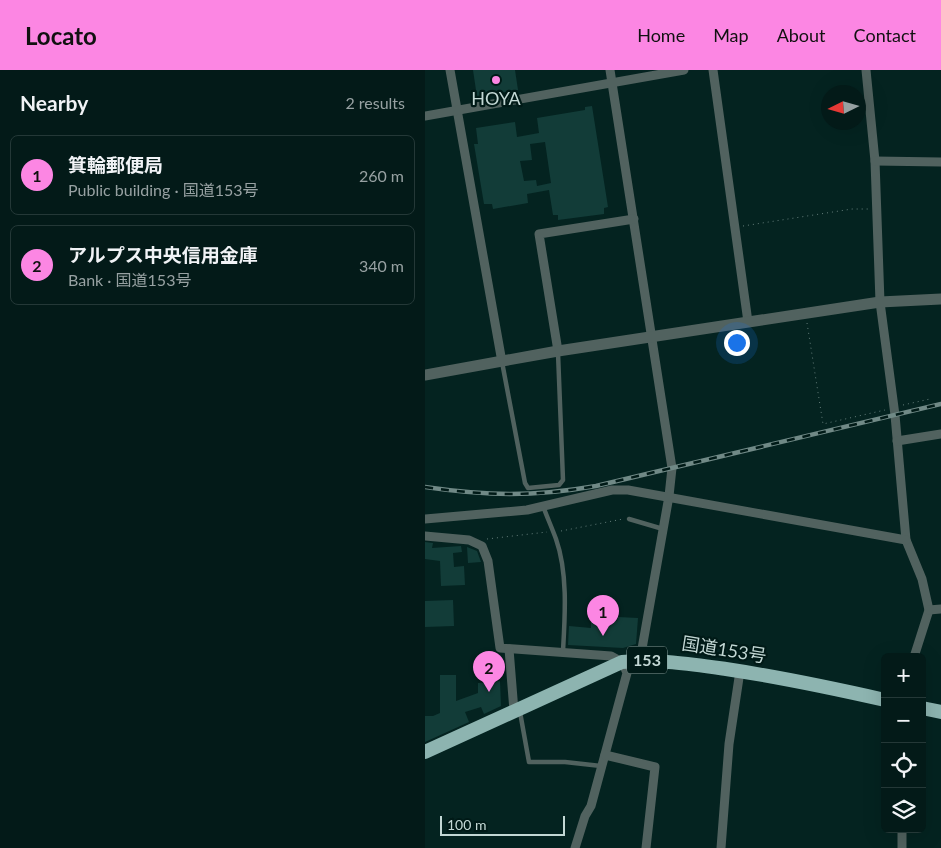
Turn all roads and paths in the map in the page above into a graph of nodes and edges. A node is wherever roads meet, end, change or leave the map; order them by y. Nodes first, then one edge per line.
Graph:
1 (450, 70) edge
2 (610, 70) edge
3 (684, 70) edge
4 (713, 70) edge
5 (867, 70) edge
6 (612, 83) junction
7 (457, 110) junction
8 (425, 116) edge
9 (875, 161) junction
10 (941, 162) edge
11 (878, 209) junction
12 (634, 219) junction
13 (735, 228) junction
14 (941, 298) edge
15 (880, 302) junction
16 (805, 313) junction
17 (748, 322) junction
18 (651, 336) junction
19 (558, 351) junction
20 (502, 362) junction
21 (425, 375) edge
22 (930, 399) dead end
23 (894, 408) junction
24 (941, 434) edge
25 (897, 441) junction
26 (669, 496) junction
27 (543, 505) junction
28 (425, 519) edge
29 (629, 519) dead end
30 (663, 529) junction
31 (425, 536) edge
32 (906, 540) junction
33 (941, 609) edge
34 (929, 610) junction
35 (509, 649) junction
36 (563, 651) junction
37 (915, 653) edge
38 (640, 660) junction
39 (622, 662) junction
40 (740, 671) junction
41 (881, 699) edge
42 (926, 709) edge
43 (516, 710) junction
44 (941, 712) edge
45 (425, 752) edge
46 (605, 755) junction
47 (601, 766) junction
48 (902, 833) edge
49 (575, 848) edge
50 (646, 848) edge
51 (721, 848) edge
52 (902, 848) edge

1 - 7 street
2 - 6 street
3 - 6 street
4 - 13 street
5 - 9 street
6 - 7 street
6 - 12 street
7 - 8 street
7 - 20 street
9 - 10 street
9 - 11 street
11 - 13 path
11 - 15 street
12 - 18 street
12 - 19 street
13 - 17 street
14 - 15 street
15 - 16 street
15 - 23 street
16 - 17 street
16 - 23 path
17 - 18 street
18 - 19 street
18 - 26 street
19 - 20 street
19 - 20 lane
20 - 21 street
22 - 23 path
23 - 25 street
24 - 25 street
25 - 32 street
26 - 27 street
26 - 30 street
26 - 32 street
27 - 28 street
27 - 36 lane
29 - 30 lane
30 - 38 street
31 - 35 street
32 - 34 street
33 - 34 street
34 - 37 street
35 - 36 street
35 - 43 street
36 - 39 street
38 - 39 highway, 国道153号 / 153
38 - 40 highway, 国道153号 / 153
39 - 43 highway, 国道153号 / 153
39 - 46 street
40 - 41 highway, 国道153号 / 153
40 - 51 street
42 - 44 highway
43 - 45 highway, 国道153号 / 153
43 - 47 lane
46 - 47 street
46 - 50 street
47 - 49 street
48 - 52 street

